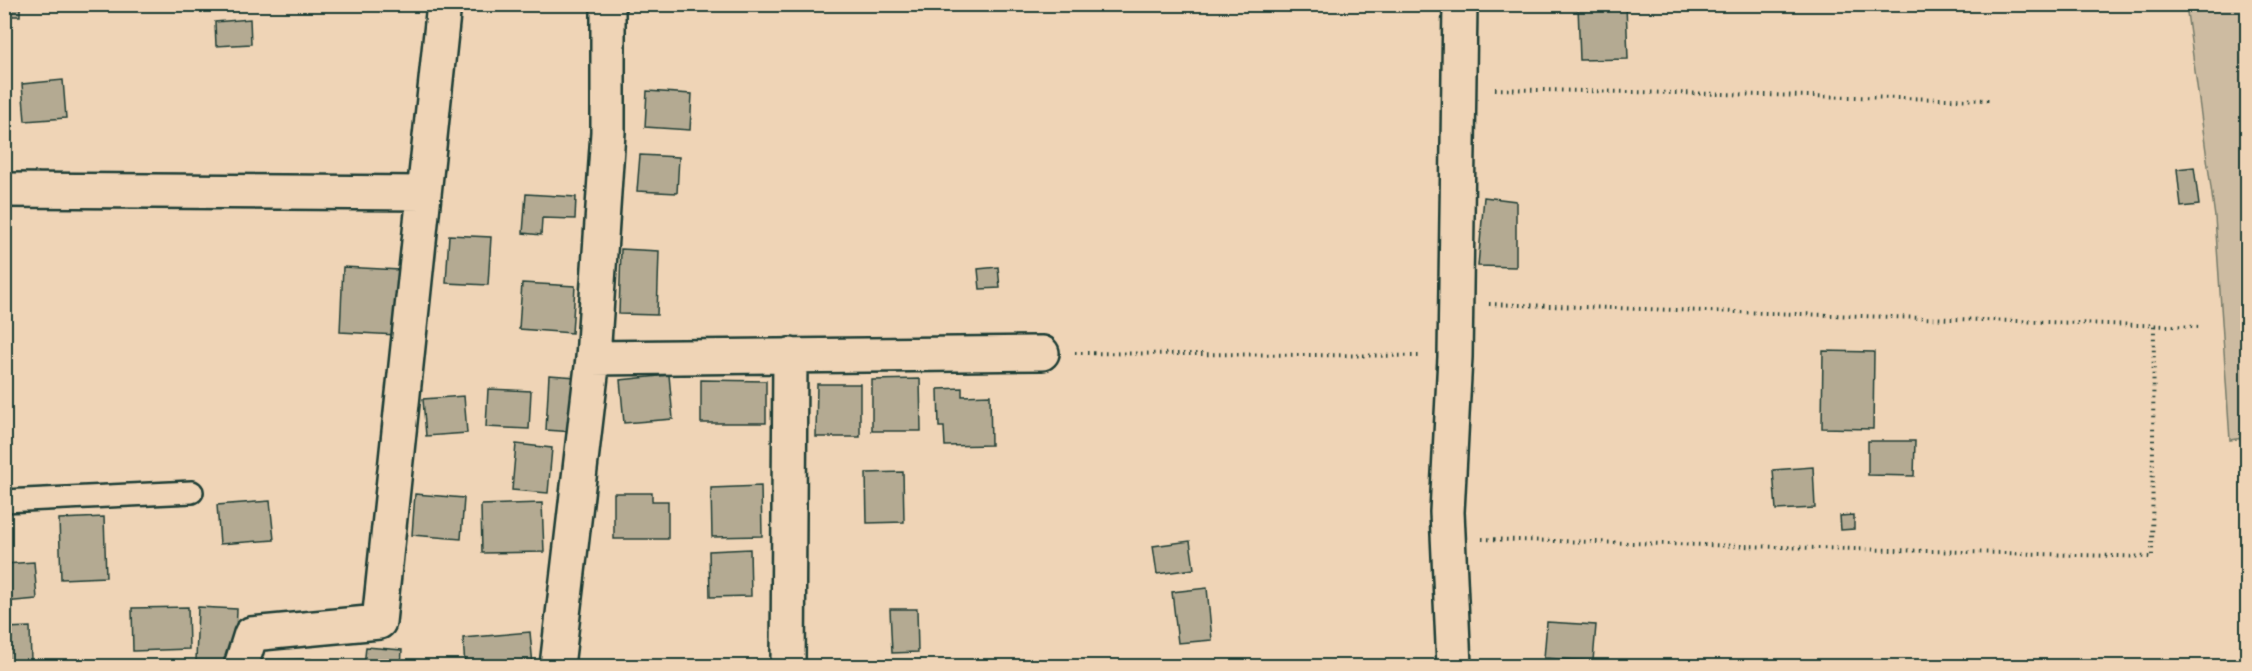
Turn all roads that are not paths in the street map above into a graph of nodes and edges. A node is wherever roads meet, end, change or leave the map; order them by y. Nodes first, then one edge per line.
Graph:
1 (444, 4) edge
2 (608, 4) edge
3 (1460, 4) edge
4 (4, 190) edge
5 (424, 193) junction
6 (1042, 353) road end
7 (790, 355) junction
8 (593, 358) junction
9 (192, 492) dead end
10 (4, 501) edge
11 (241, 666) edge
12 (557, 666) edge
13 (788, 666) edge
14 (1454, 666) edge

1 - 5 street
2 - 8 street
3 - 14 street
4 - 5 street
5 - 11 street
6 - 7 street
7 - 8 street
7 - 13 street
8 - 12 street
9 - 10 lane

